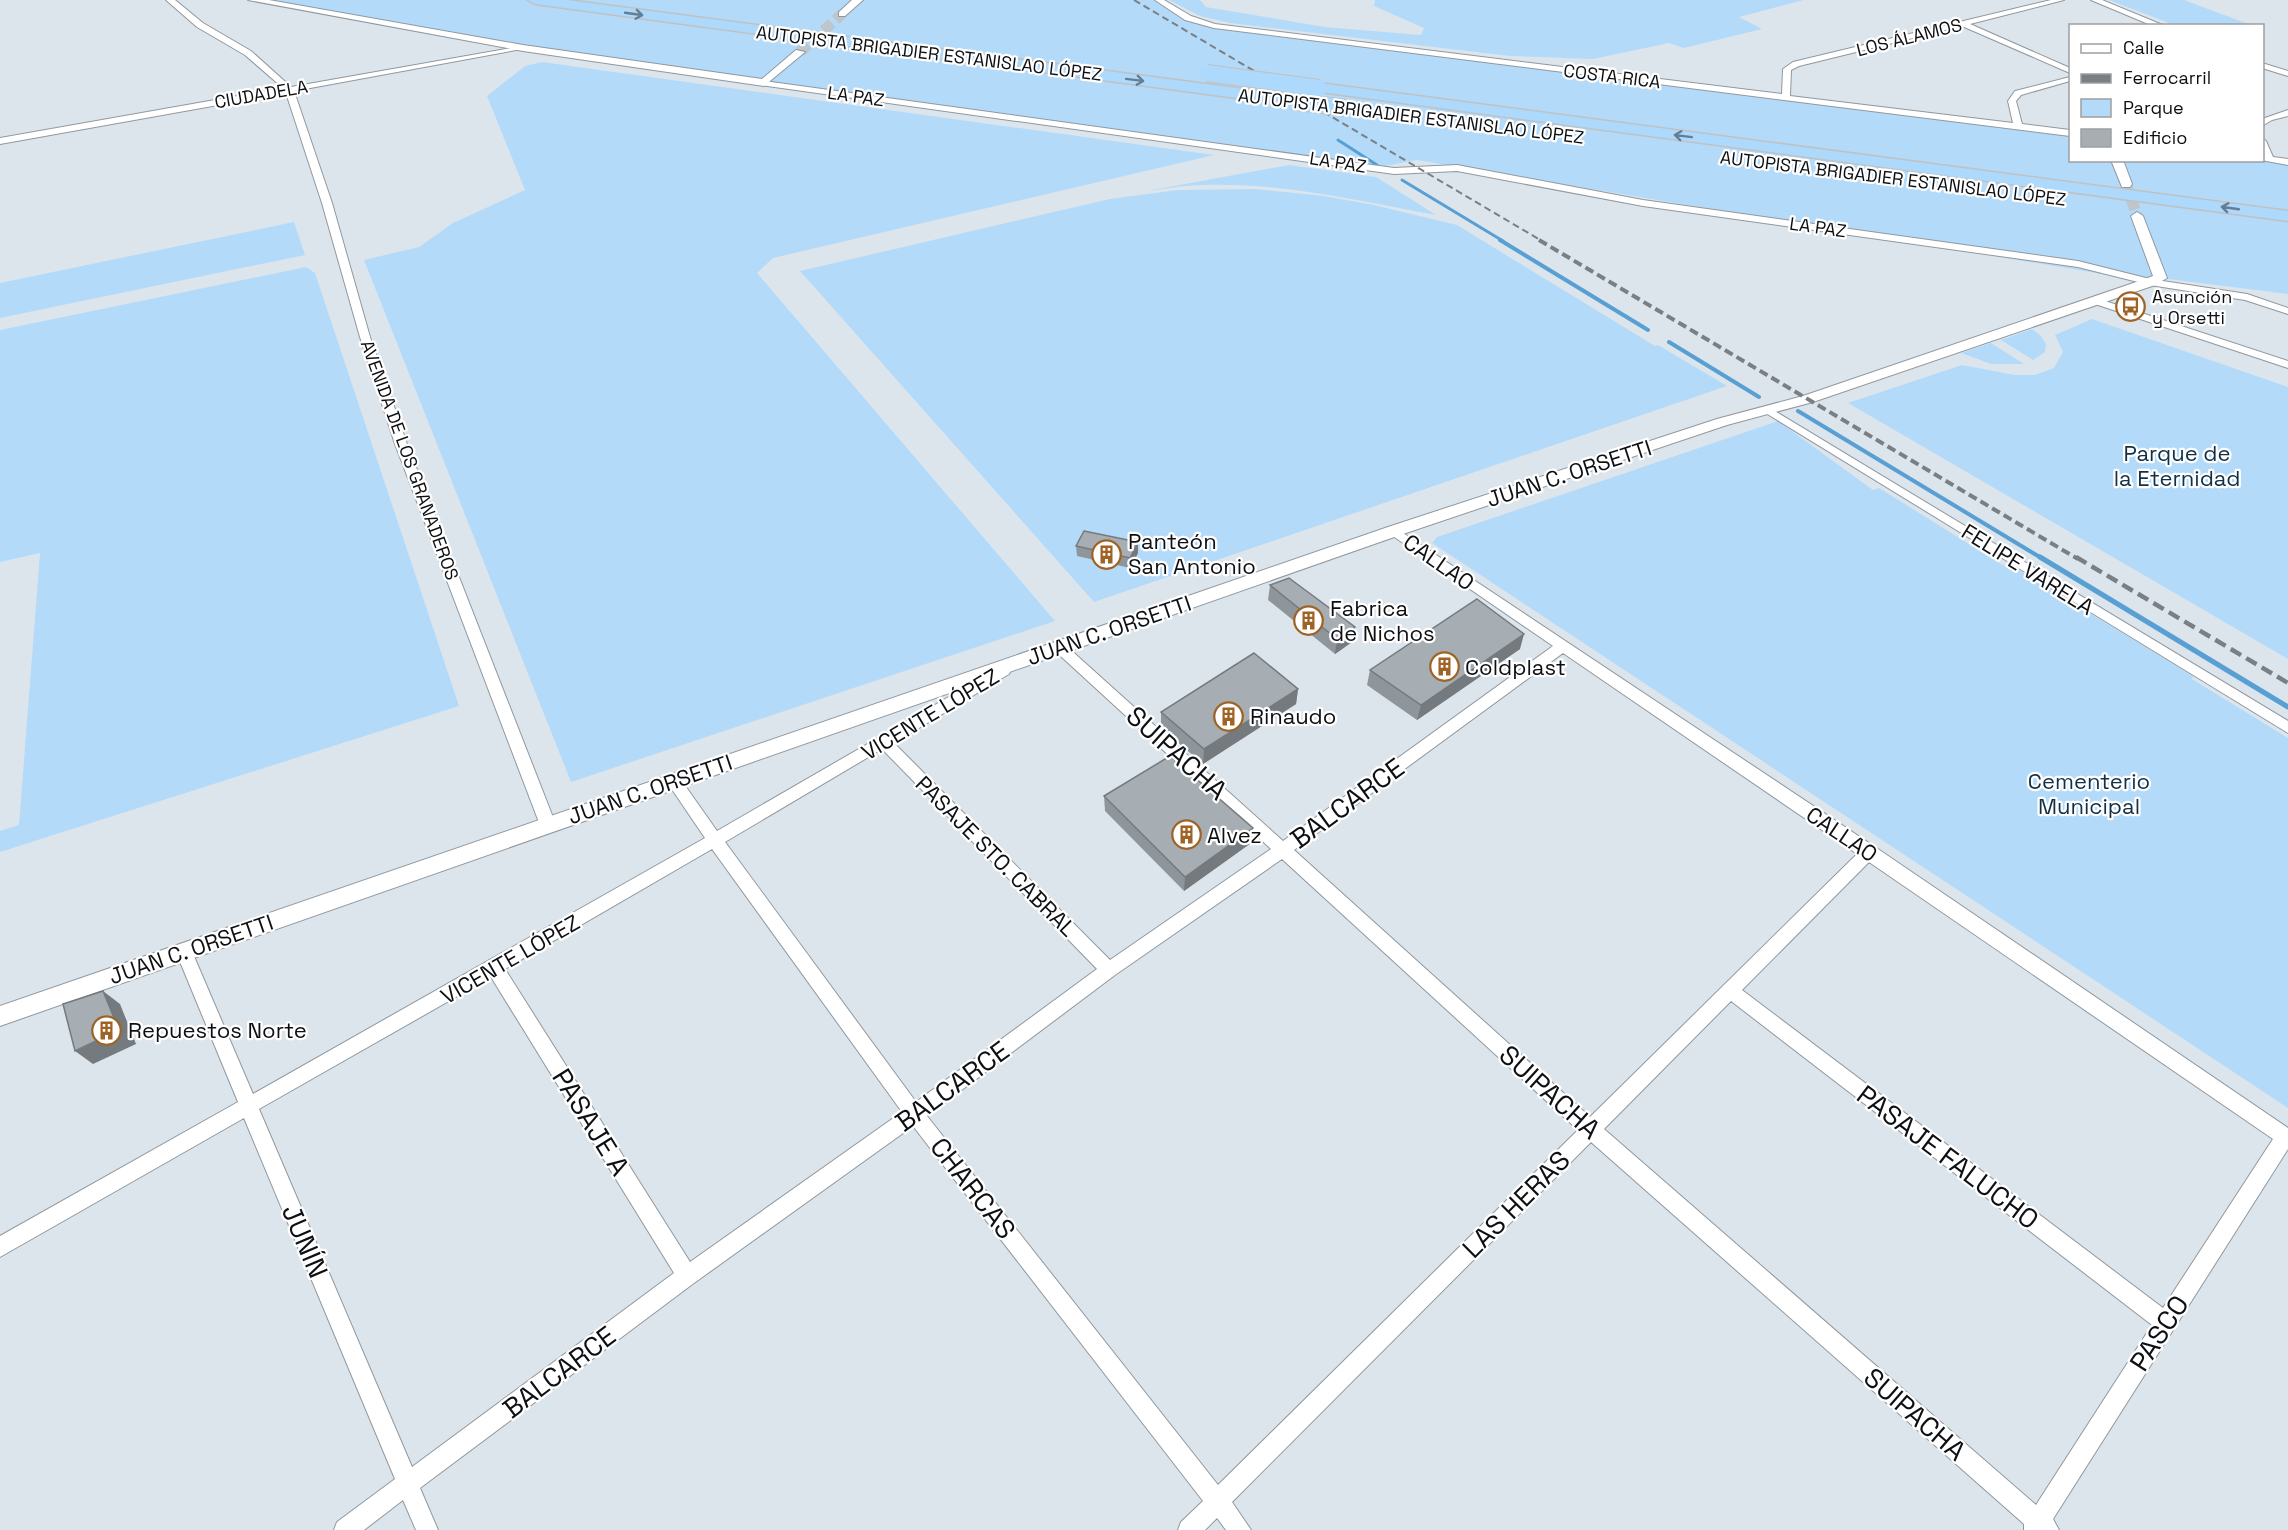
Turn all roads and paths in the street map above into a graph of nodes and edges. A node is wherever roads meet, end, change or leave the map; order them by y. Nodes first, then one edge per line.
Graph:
1 (170, 0) edge
2 (253, 0) edge
3 (535, 0) edge
4 (621, 0) edge
5 (858, 0) edge
6 (1159, 0) edge
7 (2060, 0) edge
8 (2095, 0) edge
9 (842, 14) tunnel mouth
10 (1963, 24) junction
11 (2156, 24) edge
12 (523, 48) junction
13 (800, 52) tunnel mouth
14 (2264, 66) edge
15 (2069, 71) edge
16 (2288, 75) edge
17 (2069, 79) edge
18 (764, 83) junction
19 (289, 89) junction
20 (1786, 97) junction
21 (2288, 113) edge
22 (2264, 122) edge
23 (2018, 126) junction
24 (2069, 134) edge
25 (0, 141) edge
26 (2266, 159) edge
27 (2118, 162) edge
28 (2288, 162) edge
29 (2126, 184) tunnel mouth
30 (2137, 216) tunnel mouth
31 (2288, 216) edge
32 (2288, 232) edge
33 (2150, 282) junction
34 (2247, 297) junction
35 (2096, 301) junction
36 (2288, 303) edge
37 (2288, 311) edge
38 (2288, 366) edge
39 (1768, 410) junction
40 (1394, 531) junction
41 (1562, 646) junction
42 (1059, 647) junction
43 (1015, 663) junction
44 (2288, 728) edge
45 (884, 742) junction
46 (674, 781) junction
47 (548, 825) junction
48 (714, 840) junction
49 (1284, 849) junction
50 (1869, 852) junction
51 (184, 952) junction
52 (495, 968) junction
53 (1109, 970) junction
54 (1730, 991) junction
55 (0, 1016) edge
56 (247, 1105) junction
57 (915, 1114) junction
58 (1591, 1130) junction
59 (2287, 1138) edge
60 (0, 1247) edge
61 (687, 1276) junction
62 (2166, 1323) junction
63 (408, 1485) junction
64 (1217, 1502) junction
65 (2040, 1527) edge
66 (345, 1530) edge
67 (427, 1530) edge
68 (1189, 1530) edge
69 (1240, 1530) edge

1 - 19 street
2 - 12 street, LA PAZ
3 -> 32 highway, AUTOPISTA BRIGADIER ESTANISLAO LÓPEZ, bridge
31 -> 4 highway, AUTOPISTA BRIGADIER ESTANISLAO LÓPEZ, bridge
5 - 9 street
6 - 20 street, COSTA RICA
7 - 10 street, LOS ÁLAMOS
8 - 11 street
10 - 15 street
10 - 20 street, LOS ÁLAMOS
12 - 18 street, LA PAZ
12 - 19 street, CIUDADELA
13 - 18 street
14 - 16 street
17 - 23 street
18 - 33 street, LA PAZ
19 - 25 street, CIUDADELA
19 - 47 street, AVENIDA DE LOS GRANADEROS
20 - 23 street, COSTA RICA
21 - 22 street
23 - 24 street, COSTA RICA
26 - 28 street
27 - 29 street
30 - 33 street
33 - 34 street, LA PAZ
33 - 35 street, JUAN C. ORSETTI
34 - 36 street
34 - 37 street
35 - 38 street
35 - 39 street, JUAN C. ORSETTI
39 - 40 street, JUAN C. ORSETTI
39 - 44 street, FELIPE VARELA
40 - 41 street, CALLAO
40 - 42 street, JUAN C. ORSETTI
41 - 49 street, BALCARCE
41 - 50 street, CALLAO
42 - 43 street, JUAN C. ORSETTI
42 - 49 street, SUIPACHA
43 - 45 street, VICENTE LÓPEZ
43 - 46 street, JUAN C. ORSETTI
45 - 48 street, VICENTE LÓPEZ
45 - 53 street, PASAJE STO. CABRAL
46 - 47 street, JUAN C. ORSETTI
46 - 48 street, CHARCAS
47 - 51 street, JUAN C. ORSETTI
48 - 52 street, VICENTE LÓPEZ
48 - 57 street, CHARCAS
49 - 53 street, BALCARCE
49 - 58 street, SUIPACHA
50 - 54 street, LAS HERAS
50 - 59 street, CALLAO
51 - 55 street, JUAN C. ORSETTI
51 - 56 street, JUNÍN
52 - 56 street, VICENTE LÓPEZ
52 - 61 street, PASAJE A
53 - 57 street, BALCARCE
54 - 58 street, LAS HERAS
54 - 62 street, PASAJE FALUCHO
56 - 60 street, VICENTE LÓPEZ
56 - 63 street, JUNÍN
57 - 61 street, BALCARCE
57 - 64 street, CHARCAS
58 - 64 street, LAS HERAS
58 - 65 street, SUIPACHA
59 - 62 street, PASCO
61 - 63 street, BALCARCE
62 - 65 street, PASCO
63 - 66 street, BALCARCE
63 - 67 street, JUNÍN
64 - 68 street, LAS HERAS
64 - 69 street, CHARCAS

